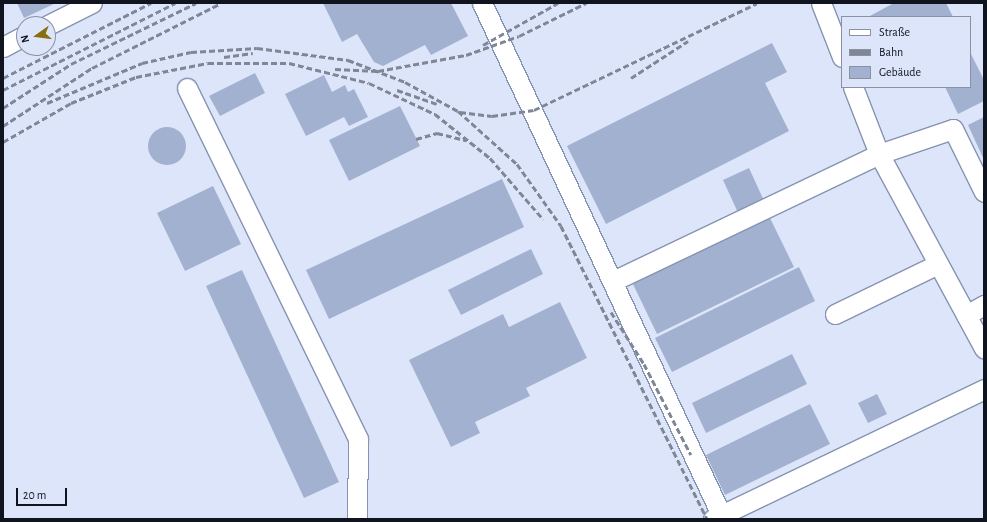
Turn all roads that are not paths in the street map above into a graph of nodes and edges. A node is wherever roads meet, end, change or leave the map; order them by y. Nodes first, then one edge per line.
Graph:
1 (92, 3) edge
2 (482, 3) edge
3 (822, 3) edge
4 (56, 21) edge
5 (16, 40) edge
6 (3, 47) edge
7 (841, 54) edge
8 (187, 88) dead end
9 (853, 88) edge
10 (879, 154) junction
11 (984, 192) edge
12 (938, 264) junction
13 (613, 281) junction
14 (984, 305) edge
15 (835, 314) dead end
16 (966, 314) junction
17 (984, 348) edge
18 (984, 389) edge
19 (719, 518) edge
20 (357, 519) edge

1 - 4 lane
2 - 13 lane
3 - 7 lane
5 - 6 lane
8 - 20 lane
9 - 10 lane
10 - 11 lane
10 - 12 lane
10 - 13 lane
12 - 15 lane
12 - 16 lane
13 - 19 lane
14 - 16 lane
16 - 17 lane
18 - 19 lane

